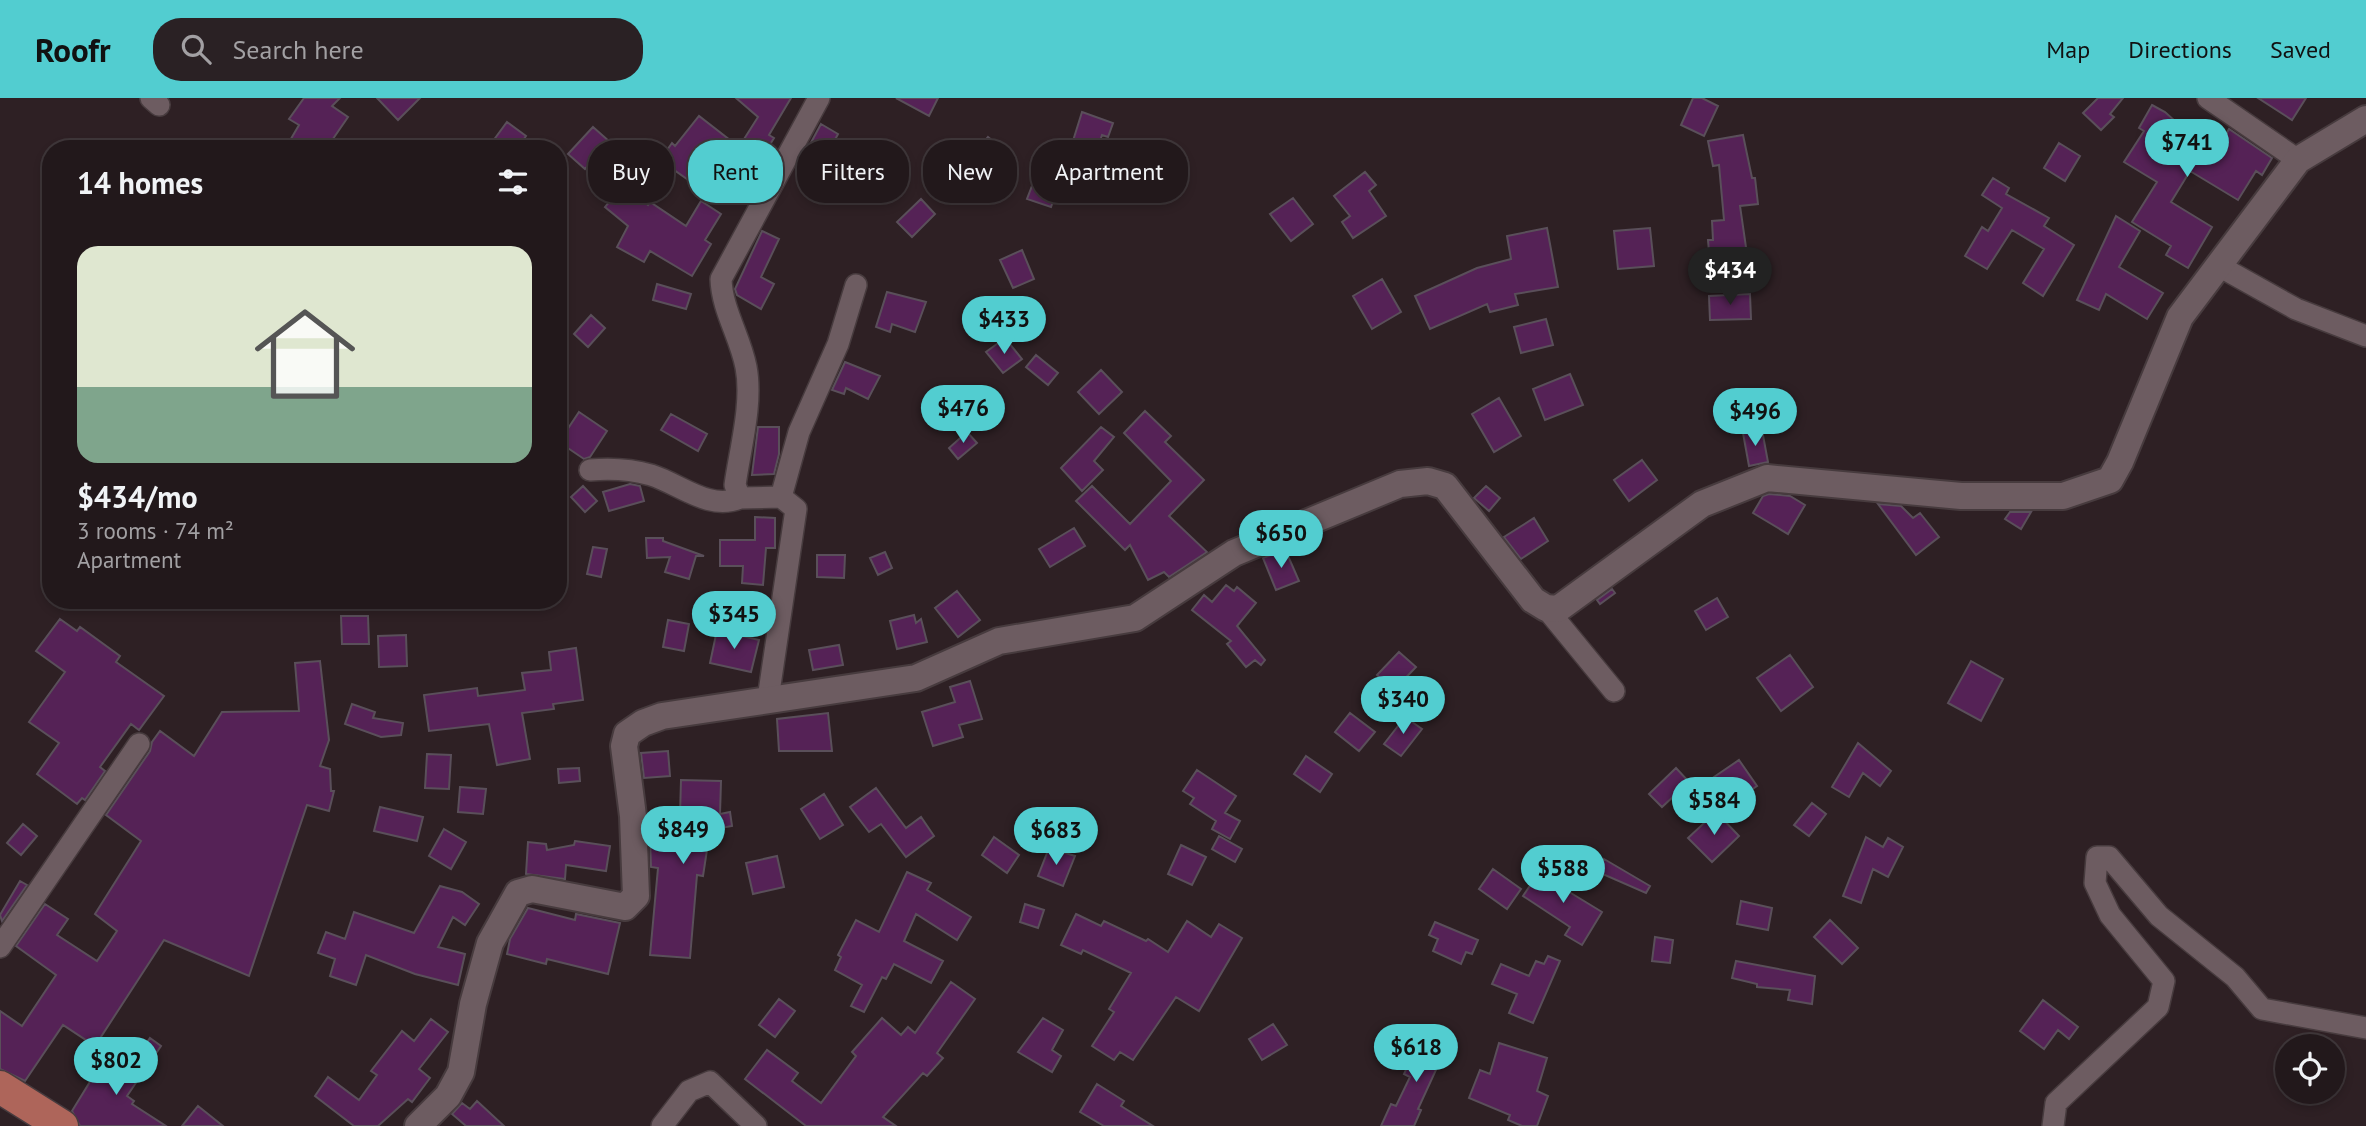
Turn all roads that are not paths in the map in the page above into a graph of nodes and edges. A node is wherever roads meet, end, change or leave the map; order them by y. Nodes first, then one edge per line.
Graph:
1 (819, 98) edge
2 (2208, 98) edge
3 (2366, 119) edge
4 (2298, 160) junction
5 (2219, 266) junction
6 (856, 285) dead end
7 (2366, 336) edge
8 (590, 470) dead end
9 (780, 497) junction
10 (740, 498) junction
11 (1546, 608) junction
12 (1614, 691) dead end
13 (768, 699) junction
14 (139, 744) dead end
15 (0, 947) edge
16 (2366, 1028) edge
17 (0, 1087) edge
18 (62, 1126) edge
19 (418, 1126) edge
20 (662, 1126) edge
21 (756, 1126) edge
22 (2053, 1126) edge

1 - 10 street
2 - 4 street
3 - 4 street
4 - 5 street
5 - 7 street
5 - 11 street
6 - 9 street
8 - 10 street
9 - 10 street
9 - 13 street
11 - 12 street
11 - 13 street
13 - 19 street
14 - 15 street
16 - 22 street
17 - 18 main road
20 - 21 street

